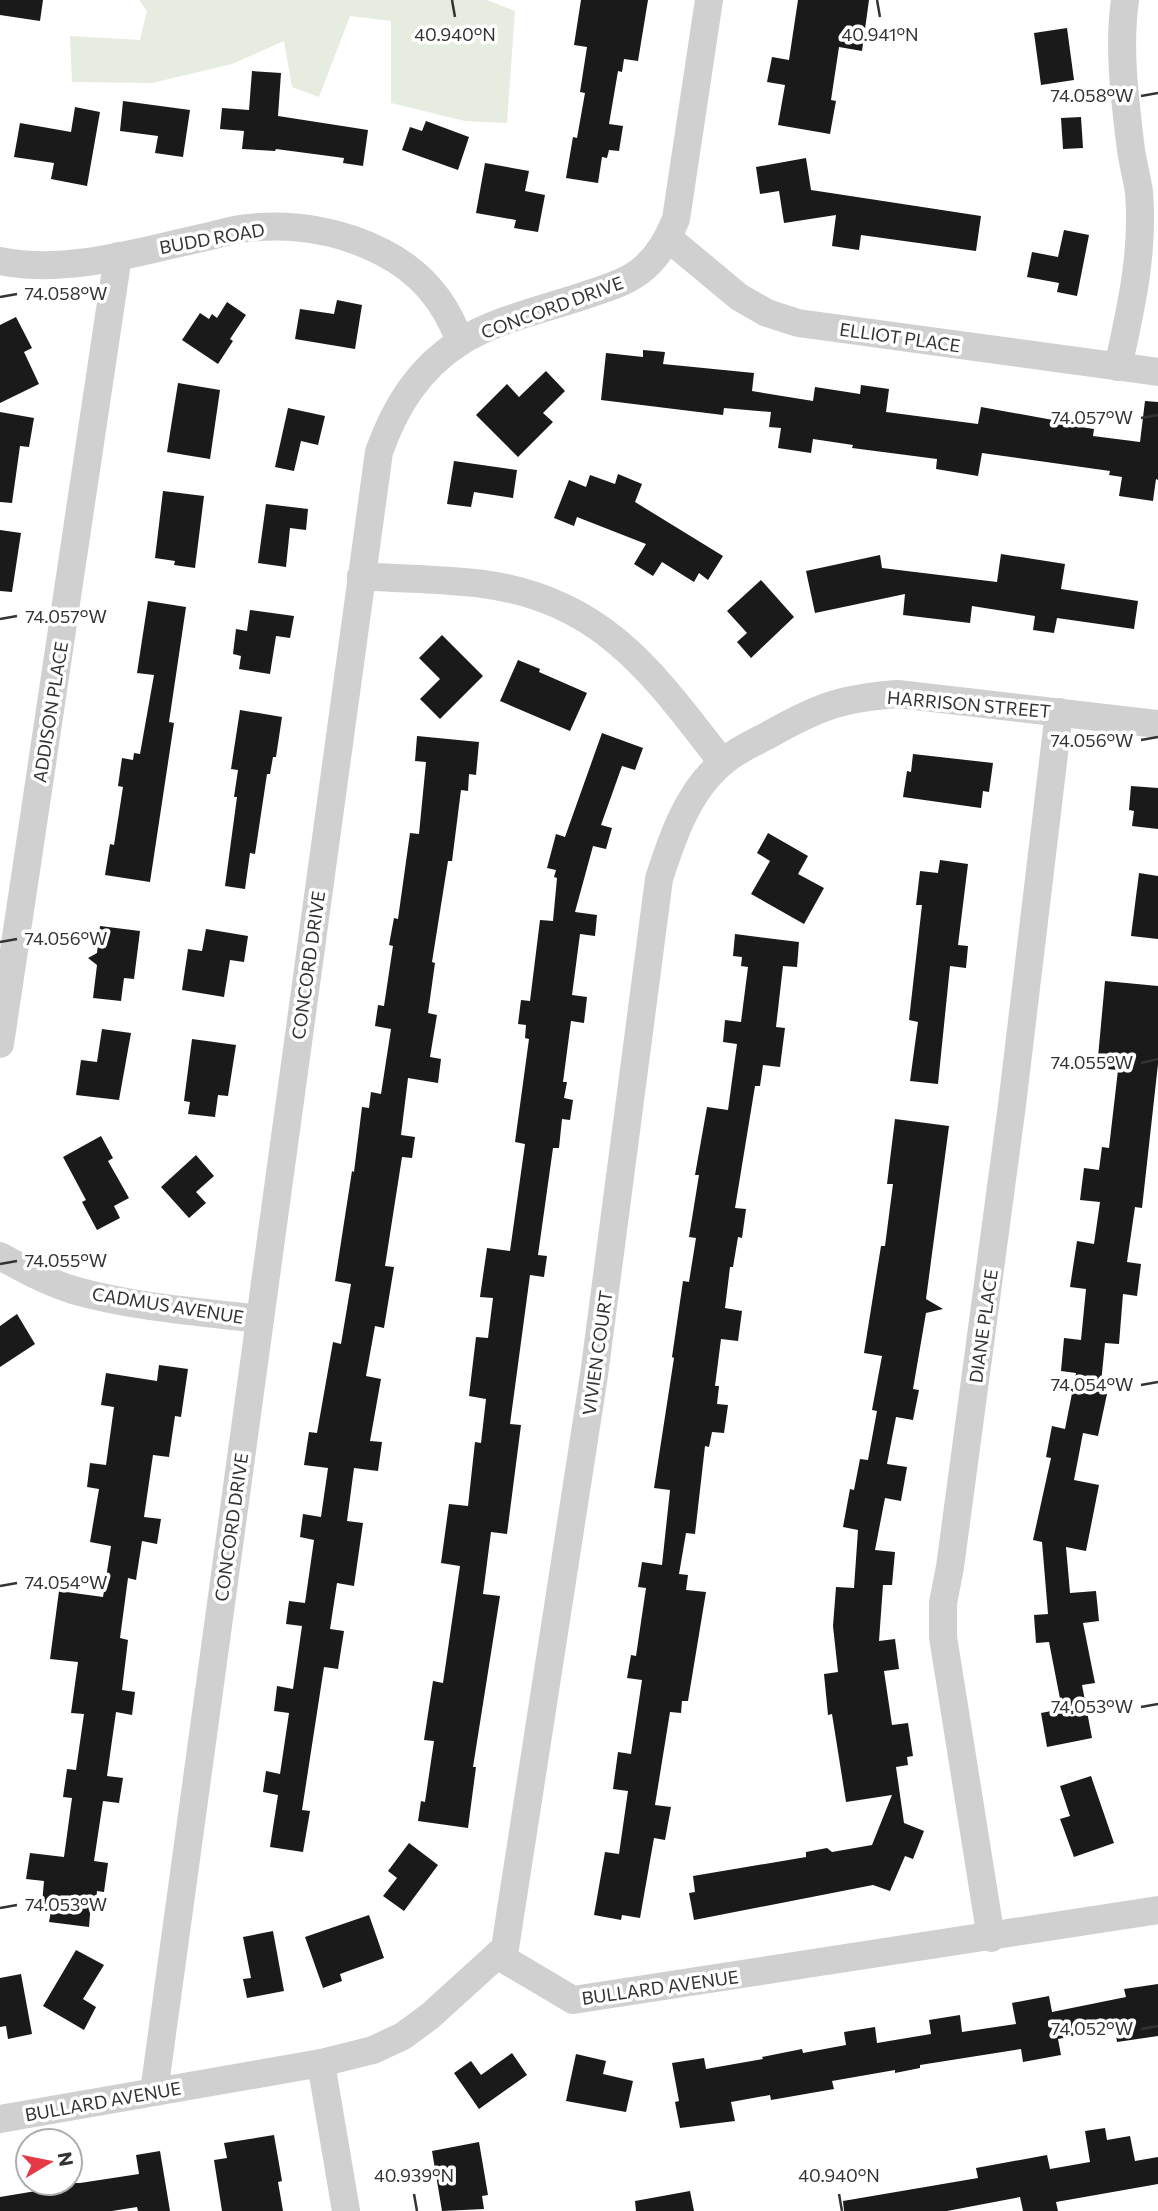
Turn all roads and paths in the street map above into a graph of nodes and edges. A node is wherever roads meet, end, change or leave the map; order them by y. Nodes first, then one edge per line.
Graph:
1 (709, 0) edge
2 (1125, 0) edge
3 (668, 238) junction
4 (118, 256) junction
5 (0, 261) edge
6 (460, 342) junction
7 (1118, 367) junction
8 (1158, 372) edge
9 (361, 576) junction
10 (1059, 712) junction
11 (1158, 724) edge
12 (722, 762) junction
13 (0, 1044) edge
14 (0, 1256) edge
15 (260, 1319) junction
16 (1158, 1910) edge
17 (991, 1938) junction
18 (497, 1955) junction
19 (321, 2063) junction
20 (154, 2092) junction
21 (0, 2119) edge
22 (346, 2211) edge

1 - 3 street, CONCORD DRIVE
2 - 7 street
3 - 6 street, CONCORD DRIVE
3 - 7 street, ELLIOT PLACE
4 - 5 street, BUDD ROAD
4 - 6 street, BUDD ROAD
4 - 13 street, ADDISON PLACE
6 - 9 street, CONCORD DRIVE
7 - 8 street, ELLIOT PLACE
9 - 12 street
9 - 15 street, CONCORD DRIVE
10 - 11 street, HARRISON STREET
10 - 12 street, HARRISON STREET
10 - 17 street, DIANE PLACE
12 - 18 street, VIVIEN COURT
14 - 15 street, CADMUS AVENUE
15 - 20 street, CONCORD DRIVE
16 - 17 street, BULLARD AVENUE
17 - 18 street, BULLARD AVENUE
18 - 19 street, BULLARD AVENUE
19 - 20 street, BULLARD AVENUE
19 - 22 street
20 - 21 street, BULLARD AVENUE

